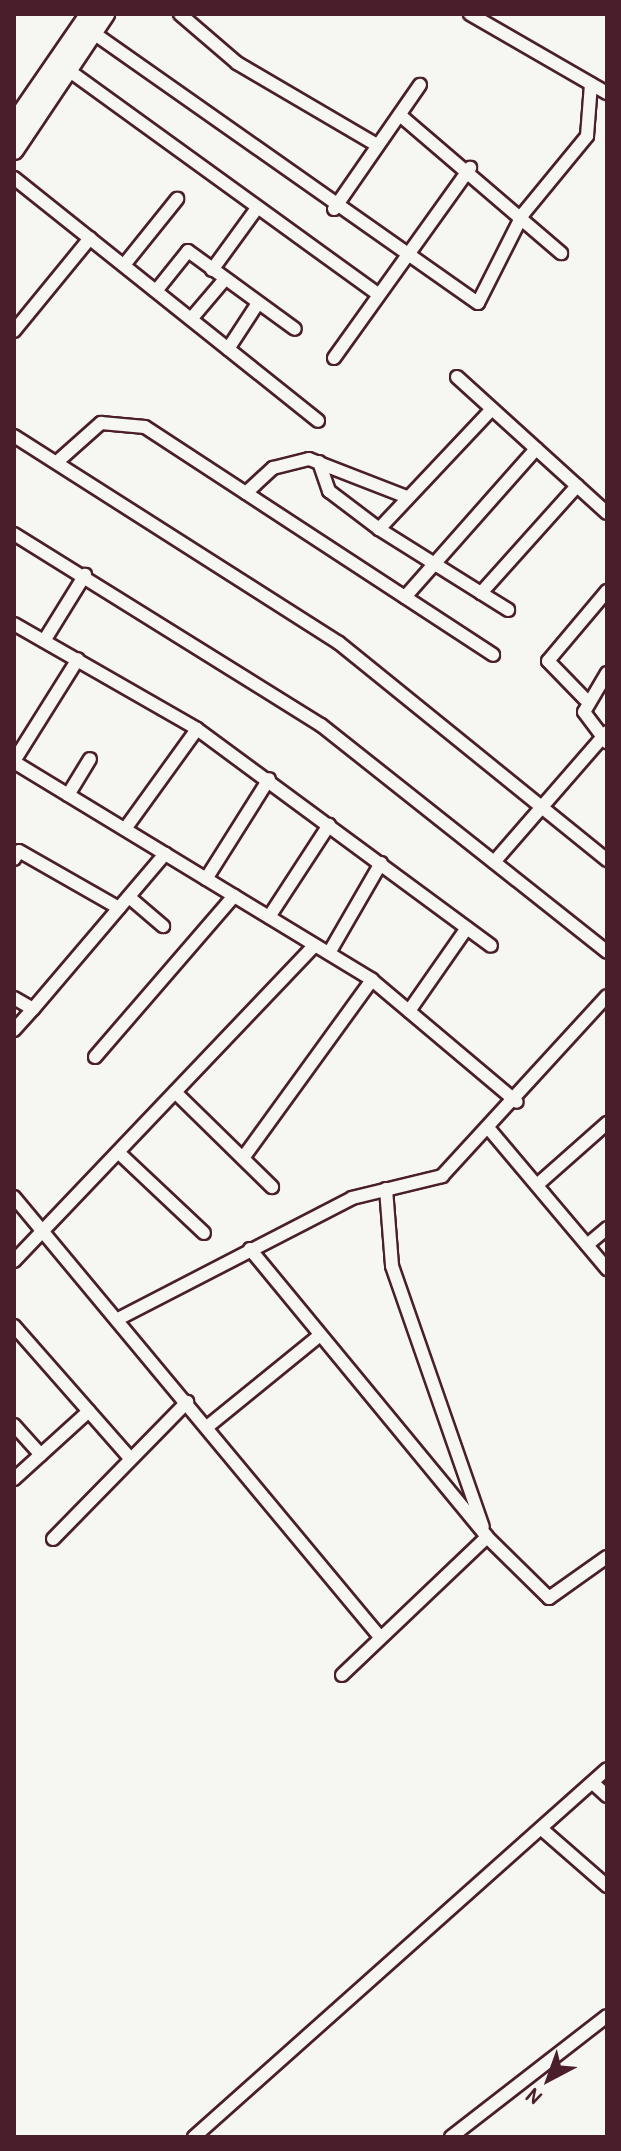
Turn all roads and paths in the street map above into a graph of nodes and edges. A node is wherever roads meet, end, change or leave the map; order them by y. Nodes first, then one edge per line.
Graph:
1 (90, 14) edge
2 (105, 14) edge
3 (470, 14) edge
4 (186, 16) edge
5 (95, 34) junction
6 (71, 72) junction
7 (591, 84) junction
8 (420, 85) dead end
9 (607, 93) edge
10 (401, 116) junction
11 (14, 124) edge
12 (377, 145) junction
13 (14, 150) edge
14 (470, 168) junction
15 (14, 178) edge
16 (177, 199) dead end
17 (257, 208) junction
18 (334, 209) junction
19 (523, 214) junction
20 (90, 238) junction
21 (561, 253) dead end
22 (405, 257) junction
23 (124, 265) junction
24 (212, 270) junction
25 (225, 279) junction
26 (156, 291) junction
27 (378, 294) junction
28 (258, 303) junction
29 (191, 319) junction
30 (295, 329) dead end
31 (14, 331) edge
32 (228, 349) junction
33 (334, 358) dead end
34 (457, 377) dead end
35 (492, 409) junction
36 (318, 421) dead end
37 (14, 436) edge
38 (536, 449) junction
39 (57, 462) junction
40 (319, 462) junction
41 (577, 486) junction
42 (246, 493) junction
43 (407, 497) junction
44 (607, 513) edge
45 (379, 529) junction
46 (14, 534) edge
47 (430, 561) junction
48 (85, 575) junction
49 (607, 591) edge
50 (481, 593) junction
51 (405, 597) junction
52 (508, 610) dead end
53 (14, 624) edge
54 (44, 641) junction
55 (493, 655) dead end
56 (78, 659) junction
57 (607, 673) edge
58 (585, 699) junction
59 (197, 729) junction
60 (605, 737) edge
61 (90, 759) dead end
62 (14, 761) edge
63 (269, 779) junction
64 (68, 795) junction
65 (541, 806) junction
66 (329, 825) junction
67 (125, 829) junction
68 (165, 854) junction
69 (14, 859) edge
70 (607, 860) edge
71 (494, 862) junction
72 (381, 863) junction
73 (206, 879) junction
74 (234, 896) junction
75 (129, 897) junction
76 (119, 908) junction
77 (269, 917) junction
78 (163, 926) dead end
79 (467, 928) junction
80 (315, 945) junction
81 (491, 946) dead end
82 (607, 952) edge
83 (329, 953) junction
84 (372, 980) junction
85 (607, 996) edge
86 (14, 998) edge
87 (33, 1009) junction
88 (409, 1011) junction
89 (14, 1030) edge
90 (95, 1057) dead end
91 (175, 1092) junction
92 (517, 1102) junction
93 (607, 1123) edge
94 (490, 1130) junction
95 (118, 1152) junction
96 (243, 1158) junction
97 (537, 1185) junction
98 (272, 1187) dead end
99 (386, 1189) junction
100 (14, 1197) edge
101 (607, 1228) edge
102 (44, 1229) junction
103 (204, 1233) dead end
104 (587, 1245) junction
105 (250, 1249) junction
106 (14, 1261) edge
107 (607, 1269) edge
108 (118, 1319) junction
109 (14, 1326) edge
110 (319, 1336) junction
111 (187, 1402) junction
112 (89, 1411) junction
113 (14, 1425) edge
114 (207, 1427) junction
115 (41, 1455) junction
116 (131, 1459) junction
117 (14, 1479) edge
118 (487, 1537) junction
119 (53, 1539) dead end
120 (607, 1557) edge
121 (380, 1637) junction
122 (342, 1675) dead end
123 (607, 1769) edge
124 (593, 1783) junction
125 (607, 1796) edge
126 (544, 1831) junction
127 (607, 1886) edge
128 (607, 2016) edge
129 (194, 2137) edge
130 (451, 2137) edge

1 - 11 main road
2 - 5 main road
3 - 7 street
4 - 12 street
5 - 6 main road
5 - 18 street
6 - 13 main road
6 - 17 street
7 - 9 street
7 - 19 street
8 - 10 street
10 - 12 street
10 - 14 street
12 - 18 street
14 - 19 street
14 - 22 street
15 - 20 street
16 - 23 street
17 - 24 street
17 - 27 street
18 - 22 street
19 - 21 street
19 - 22 street
20 - 23 street
20 - 31 street
22 - 27 street
23 - 26 street
24 - 25 street
24 - 26 street
25 - 28 street
25 - 29 street
26 - 29 street
27 - 33 street
28 - 30 street
28 - 32 street
29 - 32 street
32 - 36 street
34 - 35 street
35 - 38 street
35 - 43 street
37 - 39 street
38 - 41 street
38 - 47 street
39 - 42 street
39 - 65 street
40 - 42 street
40 - 43 street
40 - 45 street
41 - 44 street
41 - 50 street
42 - 51 street
43 - 45 street
45 - 47 street
46 - 48 street
47 - 50 street
47 - 51 street
48 - 54 street
48 - 71 street
49 - 58 street
50 - 52 street
51 - 55 street
53 - 54 street
54 - 56 street
56 - 59 street
56 - 62 street
57 - 58 street
58 - 60 street
59 - 63 street
59 - 67 street
60 - 65 street
61 - 64 street
62 - 64 street
63 - 66 street
63 - 73 street
64 - 67 street
65 - 70 street
65 - 71 street
66 - 72 street
66 - 77 street
67 - 68 street
68 - 73 street
68 - 75 street
69 - 76 street
71 - 82 street
72 - 79 street
72 - 83 street
73 - 74 street
74 - 77 street
74 - 90 street
75 - 76 street
75 - 78 street
76 - 87 street
77 - 80 street
79 - 81 street
79 - 88 street
80 - 83 street
80 - 91 street
83 - 84 street
84 - 88 street
84 - 96 street
85 - 92 street
86 - 87 street
87 - 89 street
88 - 92 street
91 - 95 street
91 - 96 street
92 - 94 street
93 - 97 street
94 - 97 street
94 - 99 street
95 - 102 street
95 - 103 street
96 - 98 street
97 - 104 street
99 - 105 street
99 - 118 street
100 - 102 street
101 - 104 street
102 - 106 street
102 - 108 street
104 - 107 street
105 - 108 street
105 - 110 street
108 - 111 street
109 - 112 street
110 - 114 street
110 - 118 street
111 - 114 street
111 - 116 street
112 - 115 street
112 - 116 street
113 - 115 street
114 - 121 street
115 - 117 street
116 - 119 street
118 - 120 street
118 - 121 street
121 - 122 street
123 - 124 street
124 - 125 street
124 - 126 street
126 - 127 street
126 - 129 street
128 - 130 street

